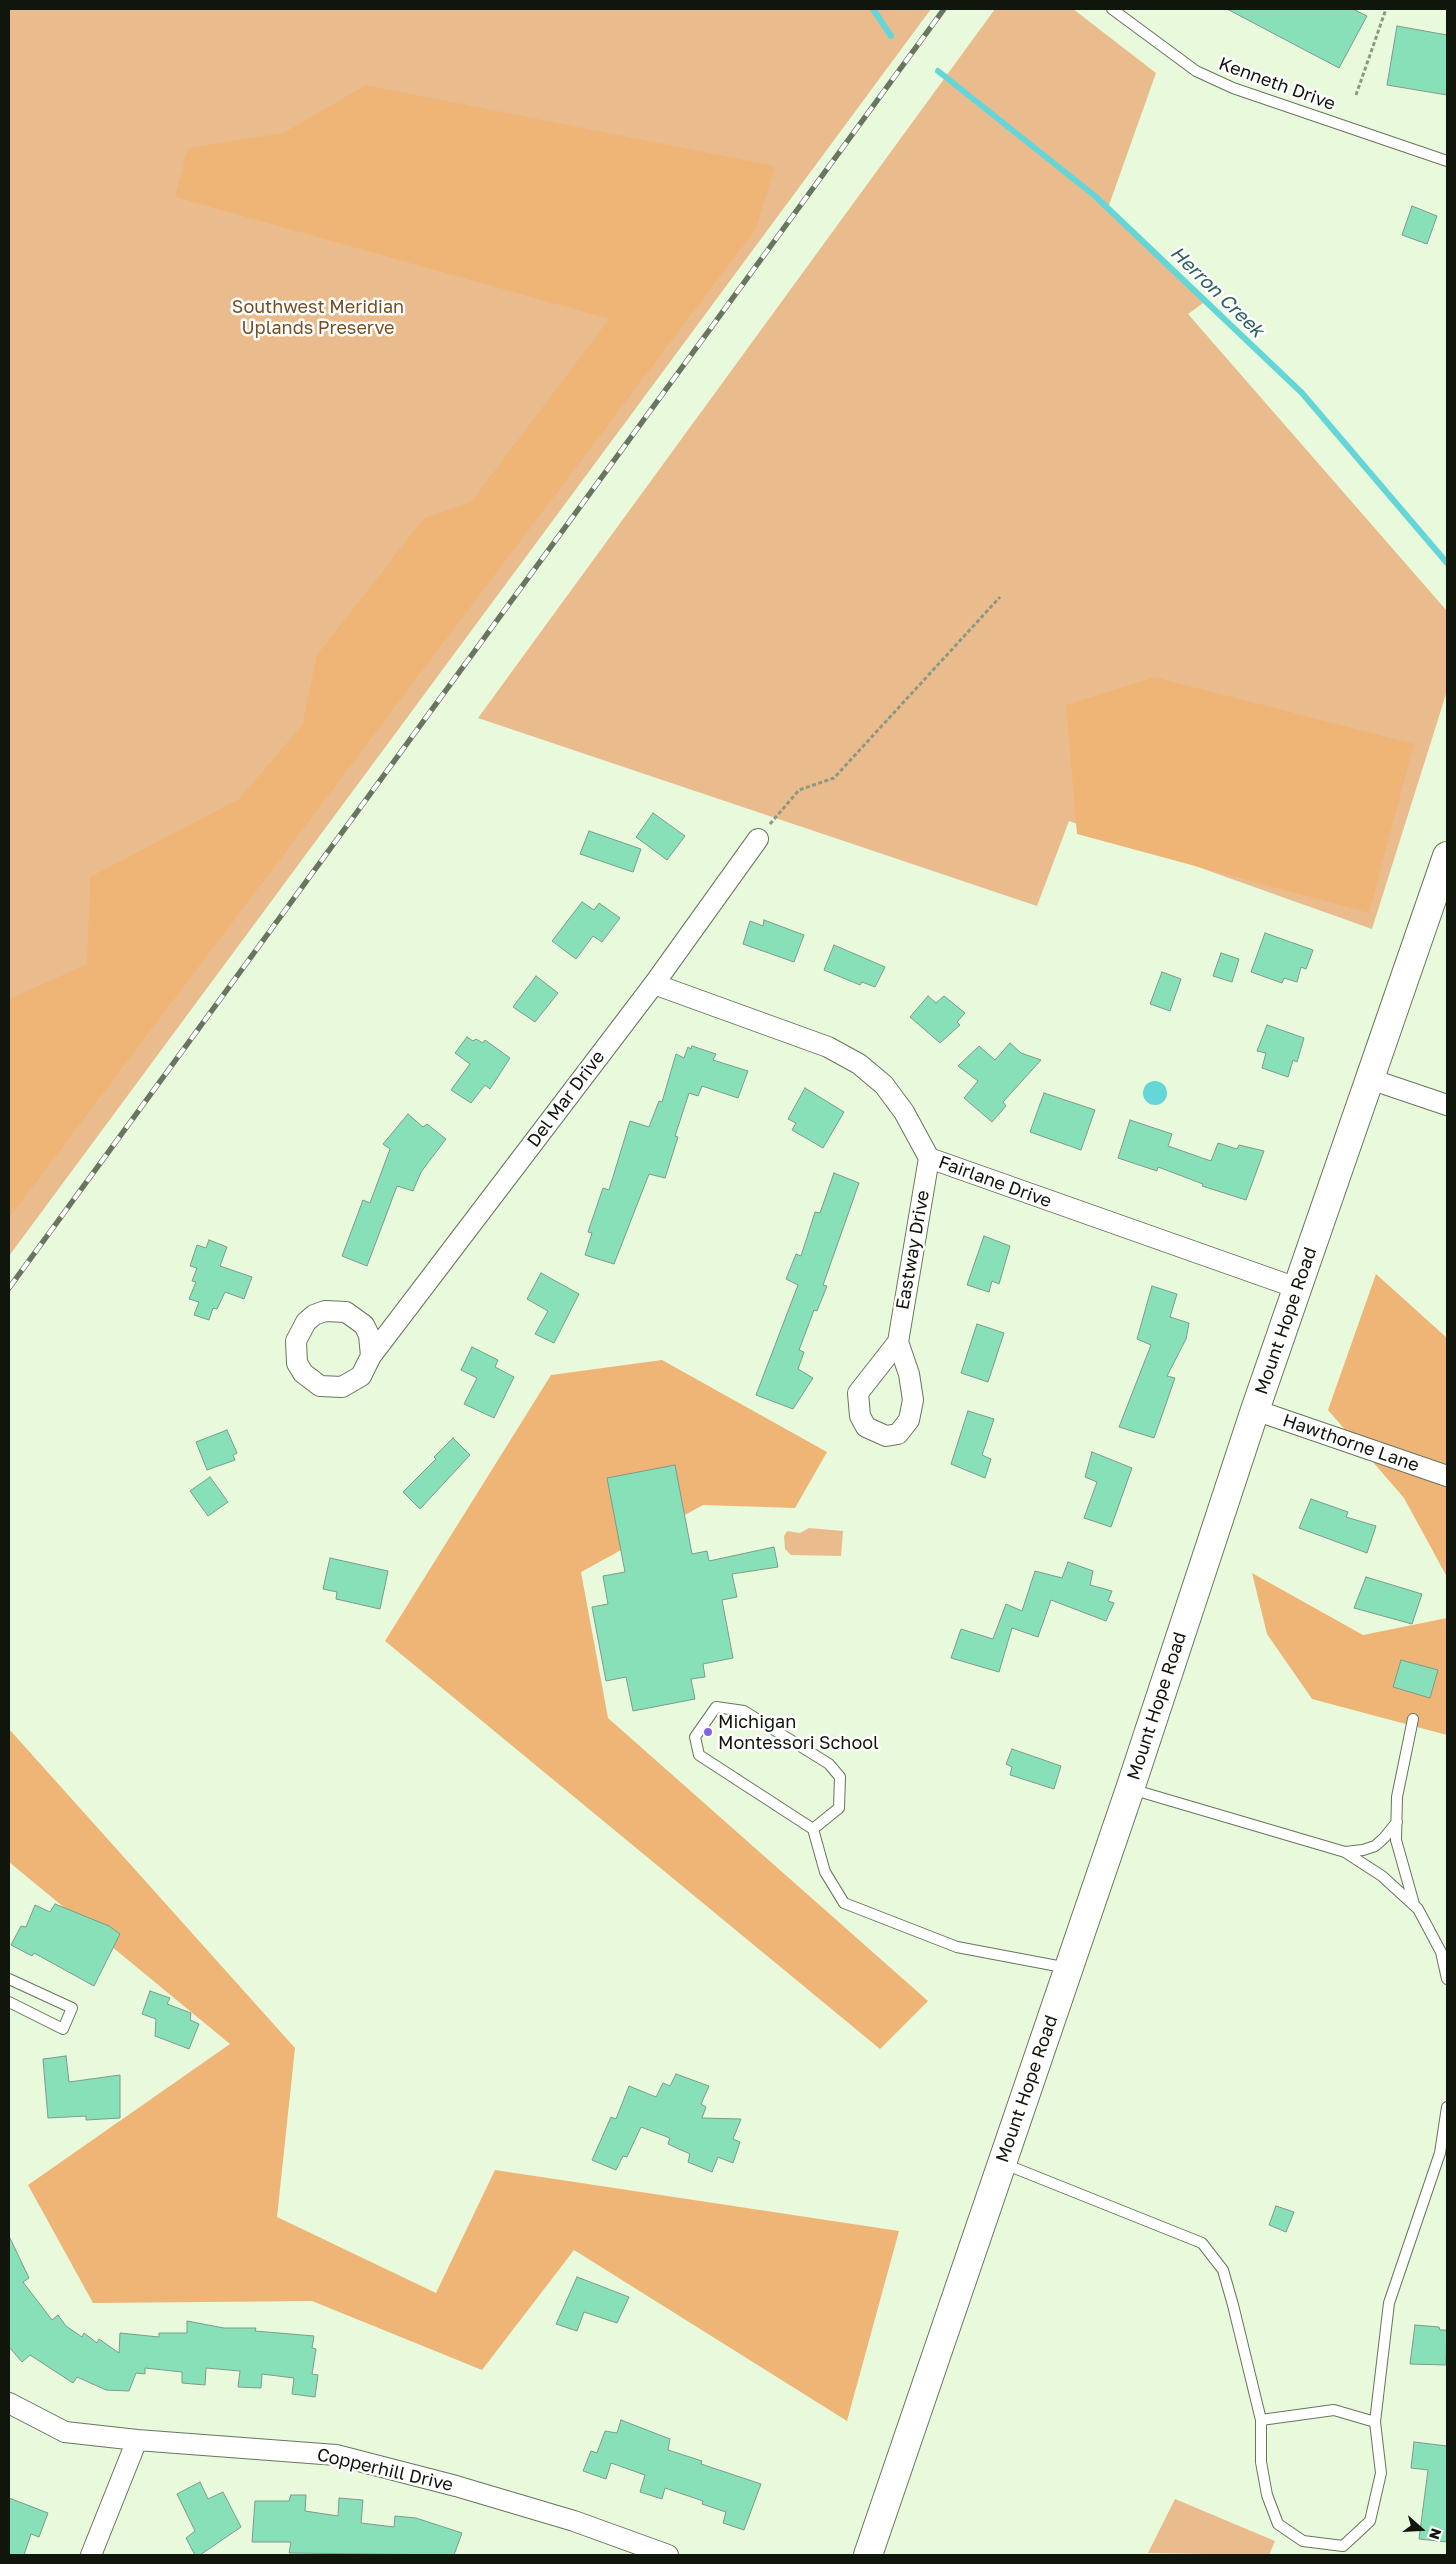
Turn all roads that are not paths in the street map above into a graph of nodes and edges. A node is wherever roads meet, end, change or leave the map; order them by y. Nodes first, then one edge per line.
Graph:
1 (1112, 9) edge
2 (1447, 161) edge
3 (758, 839) road end
4 (1447, 856) edge
5 (654, 984) junction
6 (1370, 1079) junction
7 (1447, 1105) edge
8 (929, 1158) junction
9 (1297, 1288) junction
10 (898, 1342) dead end
11 (371, 1356) dead end
12 (1255, 1410) junction
13 (1447, 1476) edge
14 (1413, 1719) dead end
15 (1130, 1789) junction
16 (1397, 1822) junction
17 (813, 1829) junction
18 (1345, 1852) junction
19 (1414, 1905) junction
20 (1068, 1968) junction
21 (1447, 1978) edge
22 (9, 1979) edge
23 (9, 2002) edge
24 (1447, 2107) edge
25 (1002, 2163) junction
26 (9, 2402) edge
27 (1261, 2420) junction
28 (1375, 2422) junction
29 (137, 2440) junction
30 (91, 2555) edge
31 (668, 2555) edge
32 (868, 2555) edge

1 - 2 lane, Kenneth Drive
3 - 5 street, Del Mar Drive
4 - 6 street, Mount Hope Road
5 - 8 street, Fairlane Drive
5 - 11 street, Del Mar Drive
6 - 7 street
6 - 9 street, Mount Hope Road
8 - 9 street, Fairlane Drive
8 - 10 street, Eastway Drive
9 - 12 street, Mount Hope Road
12 - 13 street, Hawthorne Lane
12 - 15 street, Mount Hope Road
14 - 16 lane
15 - 18 lane
15 - 20 street, Mount Hope Road
16 - 18 lane
16 - 19 lane
17 - 17 lane
17 - 20 lane
18 - 19 lane
19 - 21 lane
20 - 25 street, Mount Hope Road
22 - 23 lane
24 - 28 lane
25 - 27 lane
25 - 32 street, Mount Hope Road
26 - 29 street, Copperhill Drive
27 - 28 lane
27 - 28 lane
29 - 30 street
29 - 31 street, Copperhill Drive

